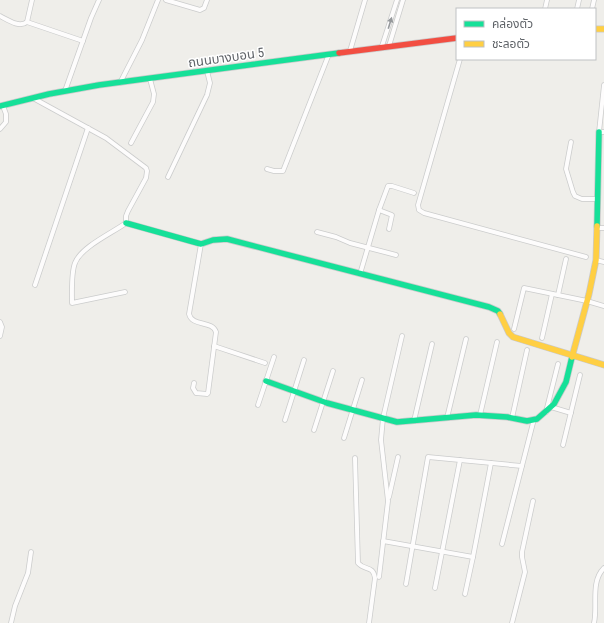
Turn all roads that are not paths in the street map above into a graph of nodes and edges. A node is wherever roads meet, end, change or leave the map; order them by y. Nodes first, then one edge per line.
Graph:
1 (32, 0) edge
2 (99, 0) edge
3 (158, 0) edge
4 (166, 0) edge
5 (207, 0) edge
6 (365, 0) edge
7 (397, 0) edge
8 (403, 0) edge
9 (0, 16) edge
10 (27, 22) junction
11 (456, 38) edge
12 (83, 41) junction
13 (382, 46) junction
14 (389, 46) junction
15 (350, 51) junction
16 (329, 54) junction
17 (460, 60) edge
18 (207, 71) junction
19 (150, 79) junction
20 (120, 83) junction
21 (604, 85) edge
22 (65, 92) junction
23 (33, 98) junction
24 (1, 106) edge
25 (88, 128) junction
26 (0, 129) edge
27 (602, 132) edge
28 (571, 142) dead end
29 (131, 143) dead end
30 (267, 168) dead end
31 (168, 177) dead end
32 (417, 194) junction
33 (598, 199) junction
34 (379, 210) junction
35 (126, 224) junction
36 (597, 228) junction
37 (604, 228) edge
38 (389, 229) dead end
39 (317, 232) dead end
40 (199, 244) junction
41 (368, 247) junction
42 (396, 255) dead end
43 (586, 257) dead end
44 (566, 259) dead end
45 (596, 260) junction
46 (604, 262) edge
47 (360, 274) junction
48 (35, 285) dead end
49 (125, 292) dead end
50 (552, 294) junction
51 (558, 295) junction
52 (587, 301) junction
53 (604, 306) edge
54 (0, 322) edge
55 (514, 329) dead end
56 (0, 336) edge
57 (402, 336) dead end
58 (542, 338) dead end
59 (466, 340) dead end
60 (497, 342) dead end
61 (432, 344) dead end
62 (214, 346) junction
63 (527, 350) dead end
64 (572, 355) junction
65 (274, 357) dead end
66 (304, 360) dead end
67 (265, 362) dead end
68 (558, 364) dead end
69 (604, 365) edge
70 (333, 370) dead end
71 (580, 375) dead end
72 (362, 380) dead end
73 (266, 381) junction
74 (194, 383) dead end
75 (294, 392) junction
76 (323, 402) junction
77 (258, 405) dead end
78 (551, 407) junction
79 (352, 410) junction
80 (546, 412) junction
81 (571, 413) junction
82 (480, 416) junction
83 (383, 418) junction
84 (447, 418) junction
85 (512, 418) junction
86 (534, 419) junction
87 (286, 420) dead end
88 (414, 421) junction
89 (314, 430) dead end
90 (344, 438) dead end
91 (563, 445) dead end
92 (398, 457) dead end
93 (355, 458) dead end
94 (460, 460) junction
95 (491, 463) junction
96 (522, 466) junction
97 (388, 501) junction
98 (533, 502) dead end
99 (383, 541) junction
100 (502, 544) dead end
101 (412, 546) junction
102 (31, 552) dead end
103 (442, 552) junction
104 (473, 557) junction
105 (604, 568) edge
106 (379, 577) dead end
107 (406, 584) dead end
108 (435, 588) dead end
109 (465, 594) dead end
110 (11, 623) edge
111 (370, 623) edge
112 (512, 623) edge
113 (594, 623) edge

1 - 10 street
2 - 12 street
3 - 20 street
4 - 5 street
6 - 15 street
13 -> 7 street
8 - 14 street
9 - 10 street
10 - 12 street
11 - 14 street, ถนนบางบอน 5
12 - 22 street
13 - 14 street, ถนนบางบอน 5
13 - 15 street, ถนนบางบอน 5
15 - 16 street, ถนนบางบอน 5
16 - 18 street, ถนนบางบอน 5
16 - 30 street
17 - 32 street
18 - 19 street, ถนนบางบอน 5
18 - 31 street
19 - 20 street, ถนนบางบอน 5
19 - 29 street
20 - 22 street, ถนนบางบอน 5
21 - 27 street
22 - 23 street, ถนนบางบอน 5
23 - 24 street, ถนนบางบอน 5
23 - 25 street
24 - 26 street
25 - 35 street
25 - 48 street
27 - 33 street
28 - 33 street
32 - 34 street
32 - 43 street
33 - 36 street
34 - 38 street
34 - 41 street
35 - 40 street
35 - 49 street
36 - 37 street
36 - 45 street
39 - 41 street
40 - 47 street
40 - 62 street
41 - 42 street
41 - 47 street
44 - 51 street
45 - 46 street
45 - 52 street
47 - 64 street
50 - 51 street
50 - 55 street
50 - 58 street
51 - 52 street
52 - 53 street
52 - 64 street
54 - 56 street
57 - 83 street
59 - 84 street
60 - 82 street
61 - 88 street
62 - 67 street
62 - 74 street
63 - 85 street
64 - 69 street
64 - 78 street
65 - 73 street
66 - 75 street
68 - 80 street
70 - 76 street
71 - 81 street
72 - 79 street
73 - 75 street
73 - 77 street
75 - 76 street
75 - 87 street
76 - 79 street
76 - 89 street
78 - 80 street
78 - 81 street
79 - 83 street
79 - 90 street
80 - 86 street
81 - 91 street
82 - 84 street
82 - 85 street
83 - 88 street
83 - 97 street
84 - 88 street
85 - 86 street
86 - 96 street
92 - 97 street
93 - 111 street
94 - 95 street
94 - 101 street
94 - 103 street
95 - 96 street
95 - 104 street
96 - 100 street
97 - 99 street
98 - 112 street
99 - 101 street
99 - 106 street
101 - 103 street
101 - 107 street
102 - 110 street
103 - 104 street
103 - 108 street
104 - 109 street
105 - 113 street

